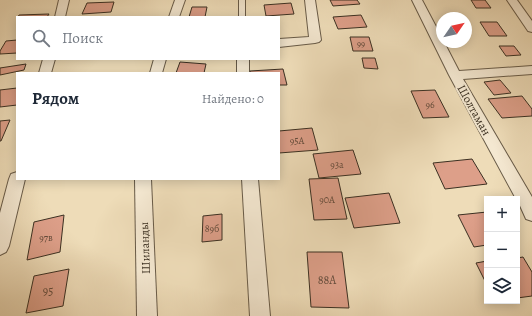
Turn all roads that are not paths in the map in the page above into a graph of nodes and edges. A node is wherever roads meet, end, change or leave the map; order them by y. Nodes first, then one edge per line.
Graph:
1 (64, 0) edge
2 (180, 0) edge
3 (242, 0) edge
4 (310, 0) edge
5 (417, 0) edge
6 (512, 0) edge
7 (60, 16) edge
8 (174, 16) edge
9 (242, 16) edge
10 (532, 29) edge
11 (280, 43) edge
12 (49, 60) edge
13 (160, 60) edge
14 (243, 60) edge
15 (532, 70) edge
16 (45, 72) edge
17 (156, 72) edge
18 (243, 72) edge
19 (455, 75) junction
20 (17, 180) edge
21 (143, 180) edge
22 (250, 180) edge
23 (532, 213) edge
24 (0, 246) edge
25 (147, 316) edge
26 (260, 316) edge

1 - 7 street
2 - 8 street
3 - 9 lane
4 - 11 street
5 - 19 street
6 - 10 street
12 - 16 street
13 - 17 street
14 - 18 street
15 - 19 street, Шолтаман
19 - 23 street, Шолтаман
20 - 24 street
21 - 25 street, Шиланды
22 - 26 street

